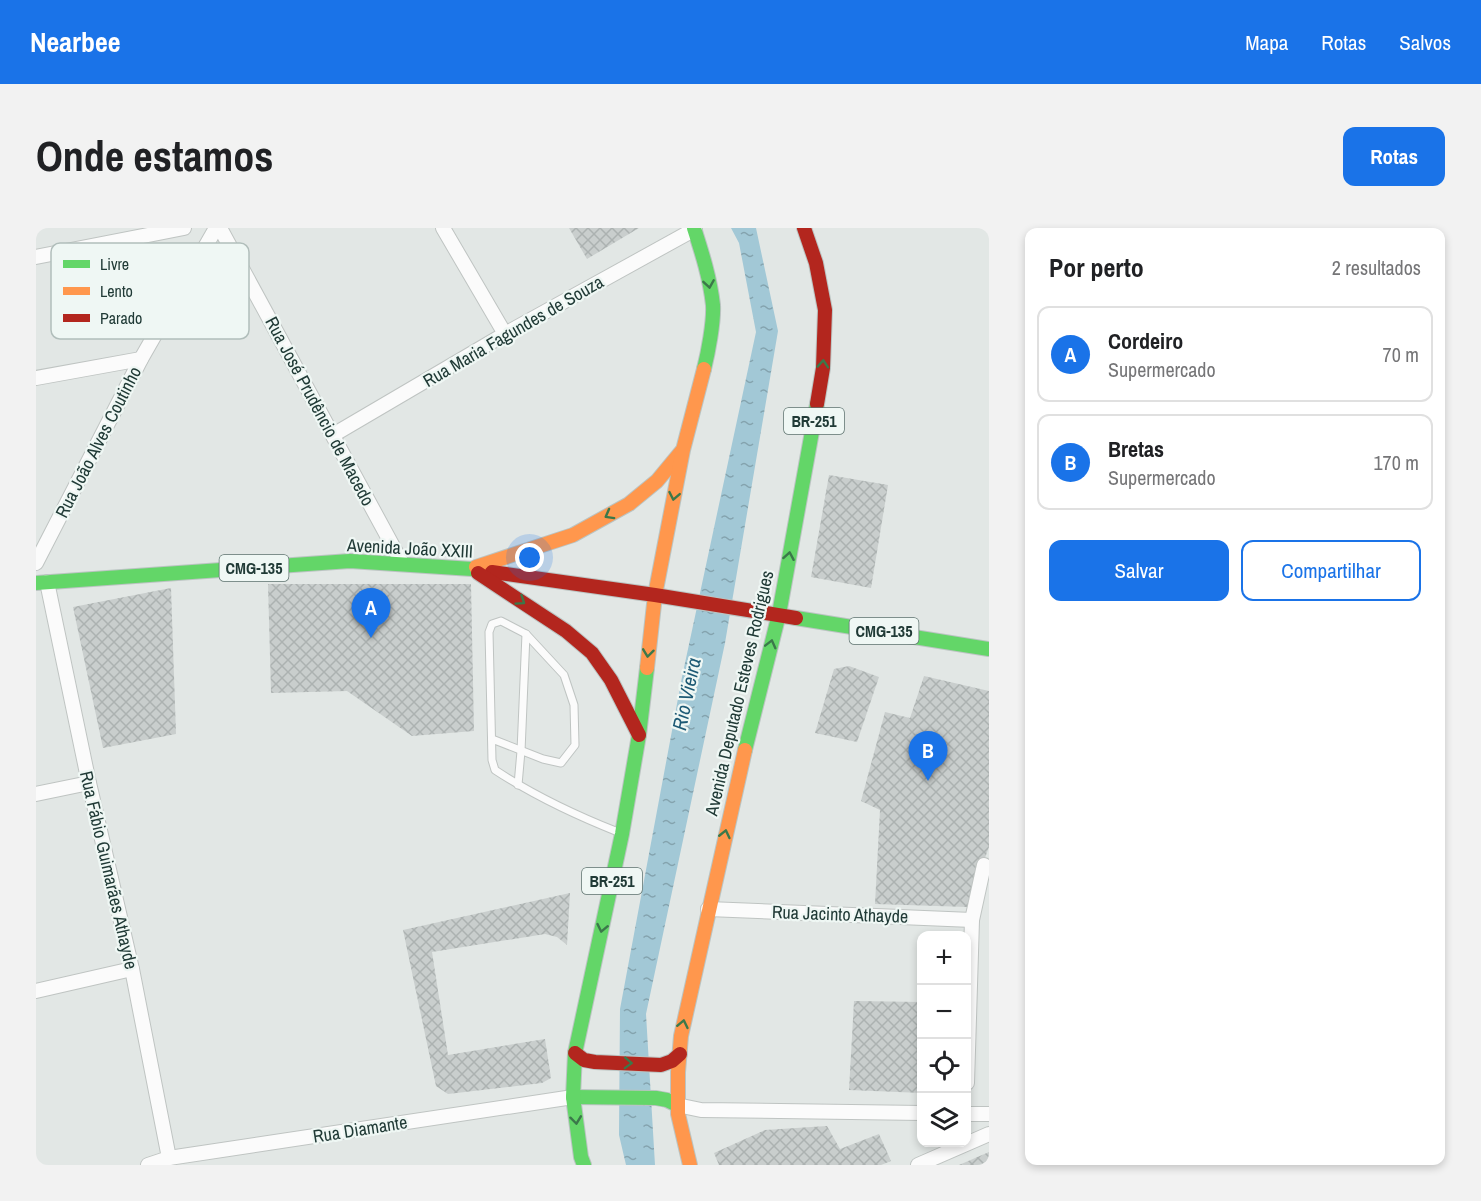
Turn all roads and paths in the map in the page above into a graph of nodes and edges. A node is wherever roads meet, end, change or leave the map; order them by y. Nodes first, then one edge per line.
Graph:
1 (184, 228) edge
2 (218, 228) edge
3 (443, 228) edge
4 (695, 228) edge
5 (804, 228) edge
6 (107, 243) edge
7 (209, 243) edge
8 (226, 243) edge
9 (51, 254) edge
10 (36, 257) edge
11 (249, 284) edge
12 (505, 334) junction
13 (153, 339) edge
14 (141, 359) junction
15 (36, 378) edge
16 (333, 435) junction
17 (683, 450) junction
18 (36, 563) edge
19 (402, 563) junction
20 (472, 569) junction
21 (42, 583) edge
22 (655, 595) junction
23 (779, 614) junction
24 (526, 634) junction
25 (989, 649) edge
26 (639, 735) junction
27 (492, 739) junction
28 (521, 751) junction
29 (89, 783) junction
30 (518, 785) junction
31 (36, 794) edge
32 (622, 834) junction
33 (984, 865) dead end
34 (708, 909) junction
35 (972, 920) junction
36 (132, 969) junction
37 (36, 990) edge
38 (968, 1039) edge
39 (575, 1053) junction
40 (680, 1054) junction
41 (573, 1097) junction
42 (677, 1105) junction
43 (917, 1113) edge
44 (971, 1114) edge
45 (989, 1114) edge
46 (989, 1134) edge
47 (169, 1158) junction
48 (147, 1165) edge
49 (584, 1165) edge
50 (690, 1165) edge
51 (918, 1165) edge

1 - 6 street
2 - 7 street, Rua João Alves Coutinho
2 - 8 street, Rua José Prudêncio de Macedo
3 - 12 street
4 - 12 street, Rua Maria Fagundes de Souza
4 -> 17 main road, BR-251
23 -> 5 main road, Avenida Deputado Esteves Rodrigues / BR-251
9 - 10 street
11 - 16 street, Rua José Prudêncio de Macedo
12 - 16 street, Rua Maria Fagundes de Souza
13 - 14 street, Rua João Alves Coutinho
14 - 15 street
14 - 18 street, Rua João Alves Coutinho
16 - 19 street, Rua José Prudêncio de Macedo
17 -> 20 main road
17 -> 22 main road, BR-251
19 - 20 main road, Avenida João XXIII / CMG-135
19 - 21 main road, Avenida João XXIII / CMG-135
20 - 22 main road, Avenida João XXIII / CMG-135
20 -> 26 main road
21 - 29 street, Rua Fábio Guimarães Athayde
22 - 23 main road, Avenida João XXIII / CMG-135
22 -> 26 main road, BR-251
23 - 25 main road, CMG-135
34 -> 23 main road, Avenida Deputado Esteves Rodrigues / BR-251
24 - 27 lane
24 - 28 lane
24 - 28 lane
26 - 32 main road, BR-251
27 - 28 lane
27 - 30 lane
28 - 30 lane
29 - 31 street
29 - 36 street, Rua Fábio Guimarães Athayde
30 - 32 lane
32 -> 39 main road, BR-251
33 - 35 street
34 - 35 street, Rua Jacinto Athayde
40 -> 34 main road, Avenida Deputado Esteves Rodrigues / BR-251
35 - 38 street
36 - 37 street
36 - 47 street, Rua Fábio Guimarães Athayde
39 -> 40 main road
39 - 41 main road, BR-251
40 - 42 main road, Avenida Deputado Esteves Rodrigues / BR-251
41 - 42 main road
41 - 47 street, Rua Diamante
41 -> 49 main road, BR-251
42 - 43 street
42 - 50 main road, Avenida Deputado Esteves Rodrigues / BR-251
44 - 45 street
46 - 51 street
47 - 48 street, Rua Diamante

